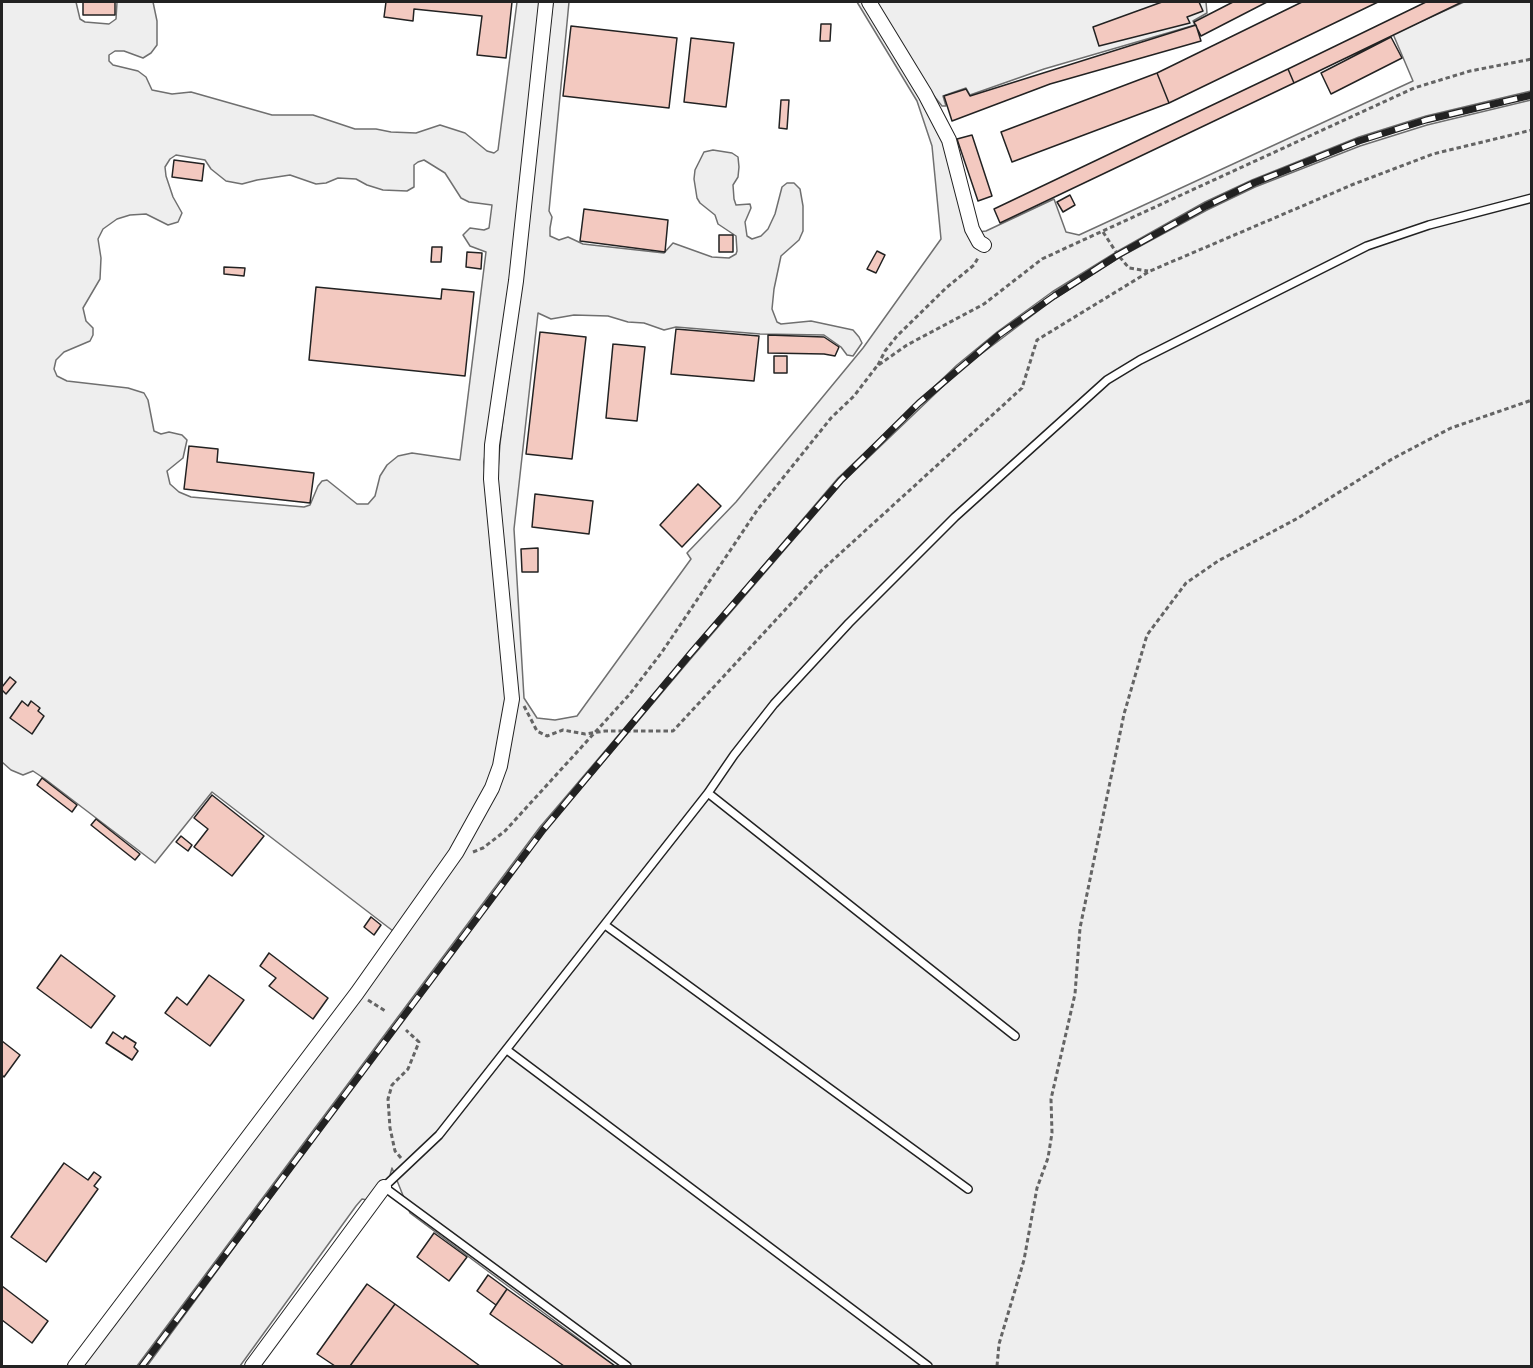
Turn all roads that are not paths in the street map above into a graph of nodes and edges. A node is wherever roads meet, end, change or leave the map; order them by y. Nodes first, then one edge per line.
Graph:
1 (546, 2) edge
2 (869, 2) edge
3 (1532, 198) edge
4 (984, 245) road end
5 (708, 793) junction
6 (605, 925) junction
7 (1015, 1036) dead end
8 (507, 1050) junction
9 (384, 1187) junction
10 (968, 1189) dead end
11 (75, 1366) edge
12 (252, 1366) edge
13 (627, 1366) edge
14 (928, 1366) edge

1 - 11 street
2 - 4 street
3 - 5 lane
5 - 6 lane
5 - 7 lane
6 - 8 lane
6 - 10 lane
8 - 9 lane
8 - 14 lane
9 - 12 street
9 - 13 lane

